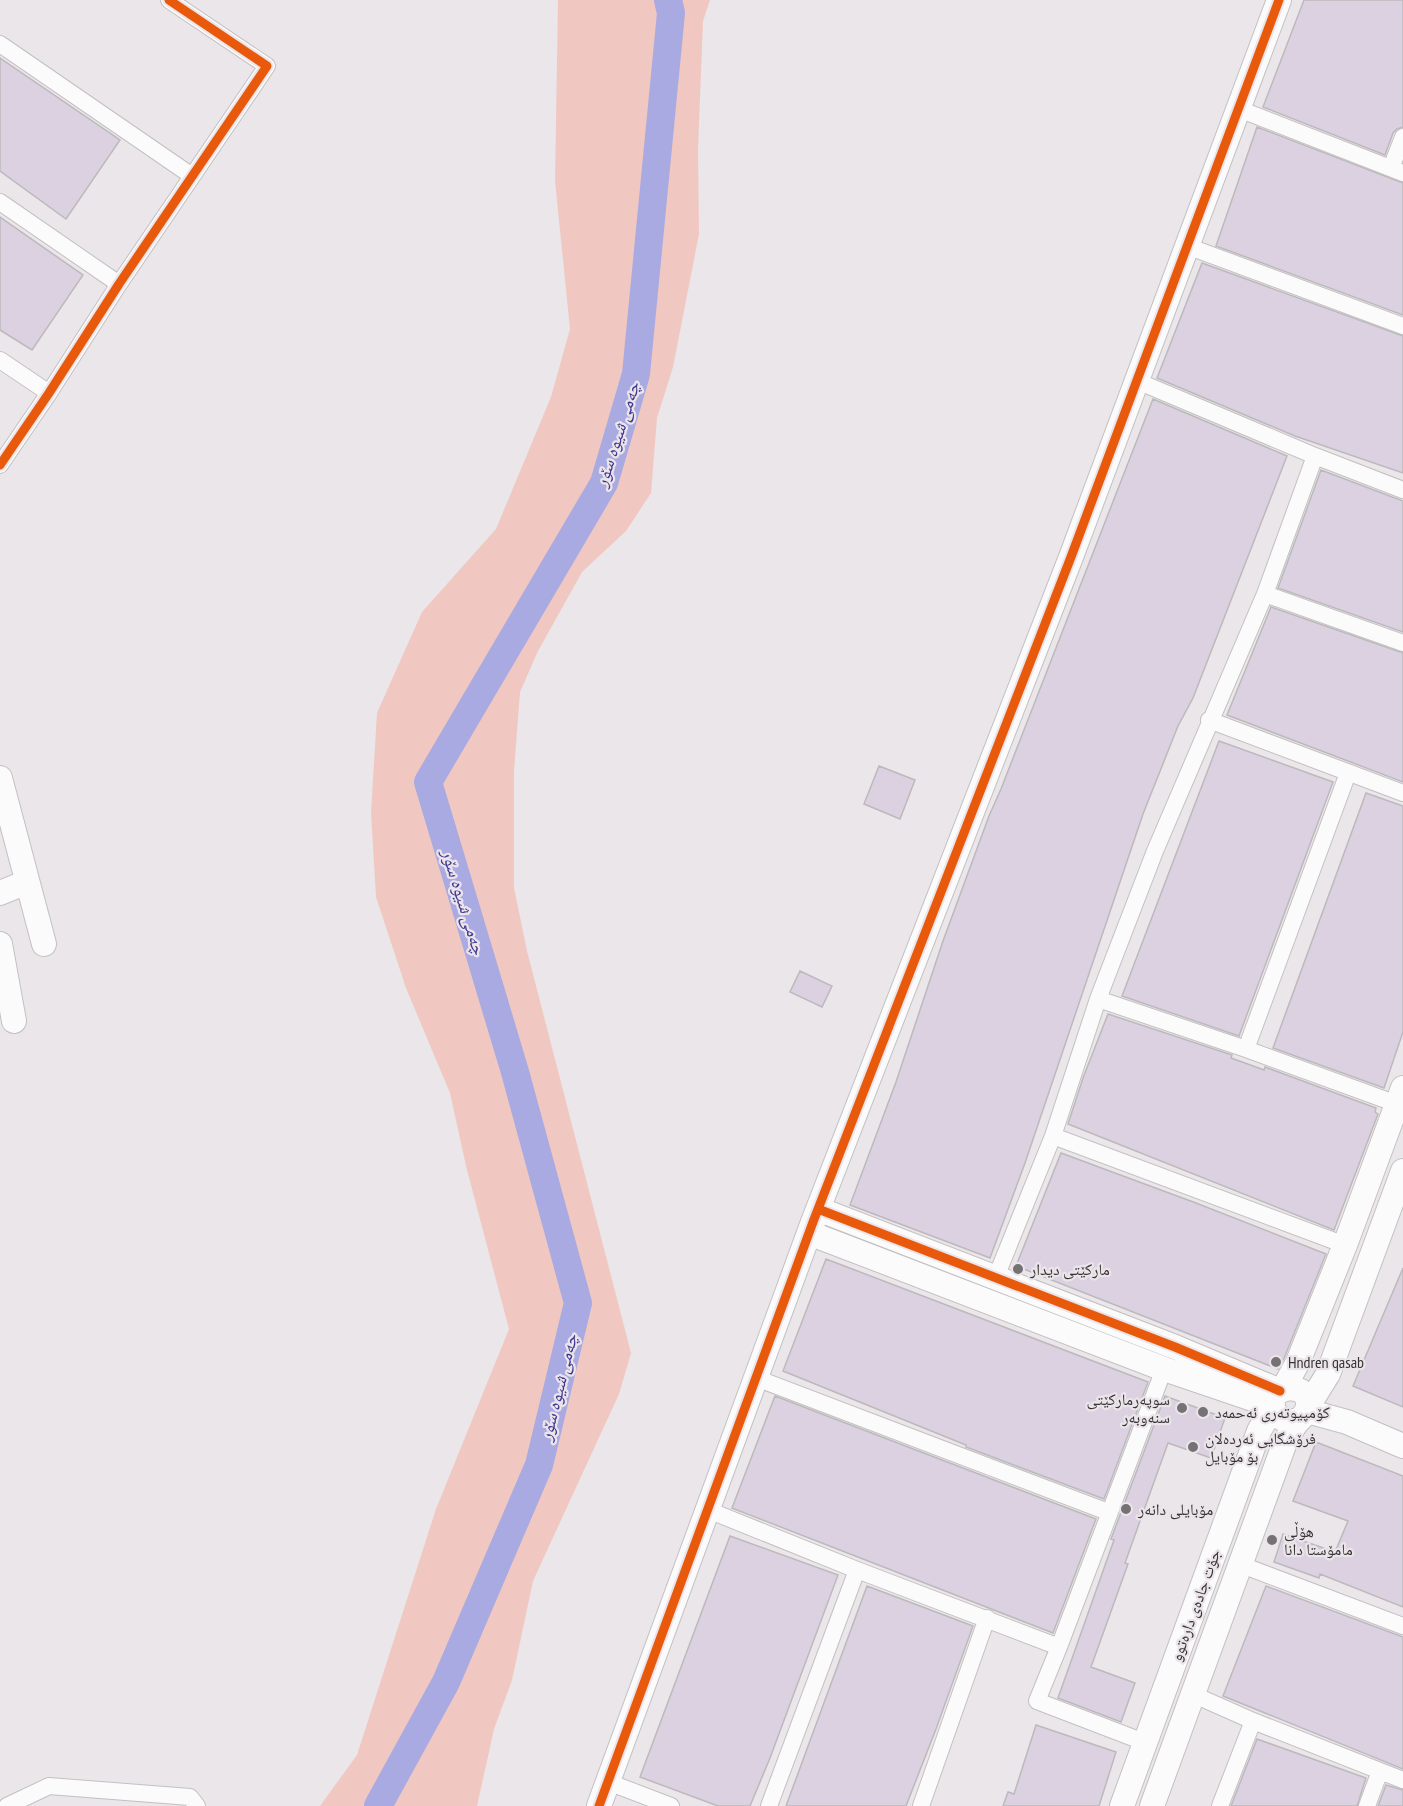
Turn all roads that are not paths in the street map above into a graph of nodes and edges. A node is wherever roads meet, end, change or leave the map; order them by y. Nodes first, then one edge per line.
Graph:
1 (169, 0) edge
2 (1279, 0) edge
3 (0, 44) edge
4 (1239, 109) junction
5 (1403, 137) edge
6 (1397, 171) edge
7 (192, 176) junction
8 (0, 202) edge
9 (1187, 246) junction
10 (118, 284) junction
11 (1403, 326) edge
12 (0, 360) edge
13 (1137, 381) junction
14 (49, 393) junction
15 (1315, 456) junction
16 (0, 465) edge
17 (1403, 490) edge
18 (1264, 594) junction
19 (1403, 643) edge
20 (1209, 720) junction
21 (1348, 773) junction
22 (0, 778) edge
23 (1403, 793) edge
24 (27, 882) junction
25 (0, 892) edge
26 (44, 944) dead end
27 (1, 954) edge
28 (1098, 999) junction
29 (14, 1021) dead end
30 (1246, 1049) junction
31 (1400, 1096) edge
32 (1053, 1136) junction
33 (1403, 1171) edge
34 (818, 1209) junction
35 (809, 1233) junction
36 (1345, 1245) junction
37 (996, 1277) junction
38 (1164, 1369) junction
39 (756, 1377) junction
40 (1279, 1395) junction
41 (1304, 1412) junction
42 (1403, 1446) edge
43 (708, 1510) junction
44 (1108, 1512) junction
45 (1239, 1564) junction
46 (857, 1570) junction
47 (987, 1618) junction
48 (1403, 1626) edge
49 (1059, 1647) junction
50 (1192, 1694) junction
51 (1252, 1721) junction
52 (1144, 1742) junction
53 (1380, 1771) junction
54 (1403, 1780) edge
55 (608, 1782) junction
56 (7, 1806) edge
57 (197, 1806) edge
58 (598, 1806) edge
59 (671, 1806) edge
60 (769, 1806) edge
61 (921, 1806) edge
62 (1122, 1806) edge
63 (1152, 1806) edge
64 (1220, 1806) edge
65 (1367, 1806) edge

1 - 7 street
2 - 4 street
3 - 7 street
4 - 6 street
4 - 9 street
5 - 6 street
7 - 10 street
8 - 10 street
9 - 11 street
9 - 13 street
10 - 14 street
12 - 14 street
13 - 15 street
13 - 34 street
14 - 16 street
15 - 17 street
15 - 18 street
18 - 19 street
18 - 20 street
20 - 21 street
20 - 28 street
21 - 23 street
21 - 30 street
22 - 24 street
24 - 25 street
24 - 26 street
27 - 29 street
28 - 30 street
28 - 32 street
30 - 31 street
31 - 36 street, جۆت جادەی دارەتوو
32 - 36 street
32 - 37 street
33 - 41 street, جۆت جادەی دارەتوو
34 - 35 street
34 - 37 street
35 - 38 street
35 - 39 street
36 - 40 street, جۆت جادەی دارەتوو
37 - 40 street
38 - 40 street
38 - 44 street
39 - 43 street
39 - 44 street
40 - 41 street
40 - 52 street, جۆت جادەی دارەتوو
41 - 42 street
41 - 45 street, جۆت جادەی دارەتوو
43 - 46 street
43 - 55 street
44 - 49 street
45 - 48 street
45 - 50 street, جۆت جادەی دارەتوو
46 - 47 street
46 - 60 street
47 - 49 street
47 - 61 street
49 - 52 street
50 - 51 street
50 - 63 street, جۆت جادەی دارەتوو
51 - 53 street
51 - 64 street
52 - 62 street, جۆت جادەی دارەتوو
53 - 54 street
53 - 65 street
55 - 58 street
55 - 59 street
56 - 57 street

